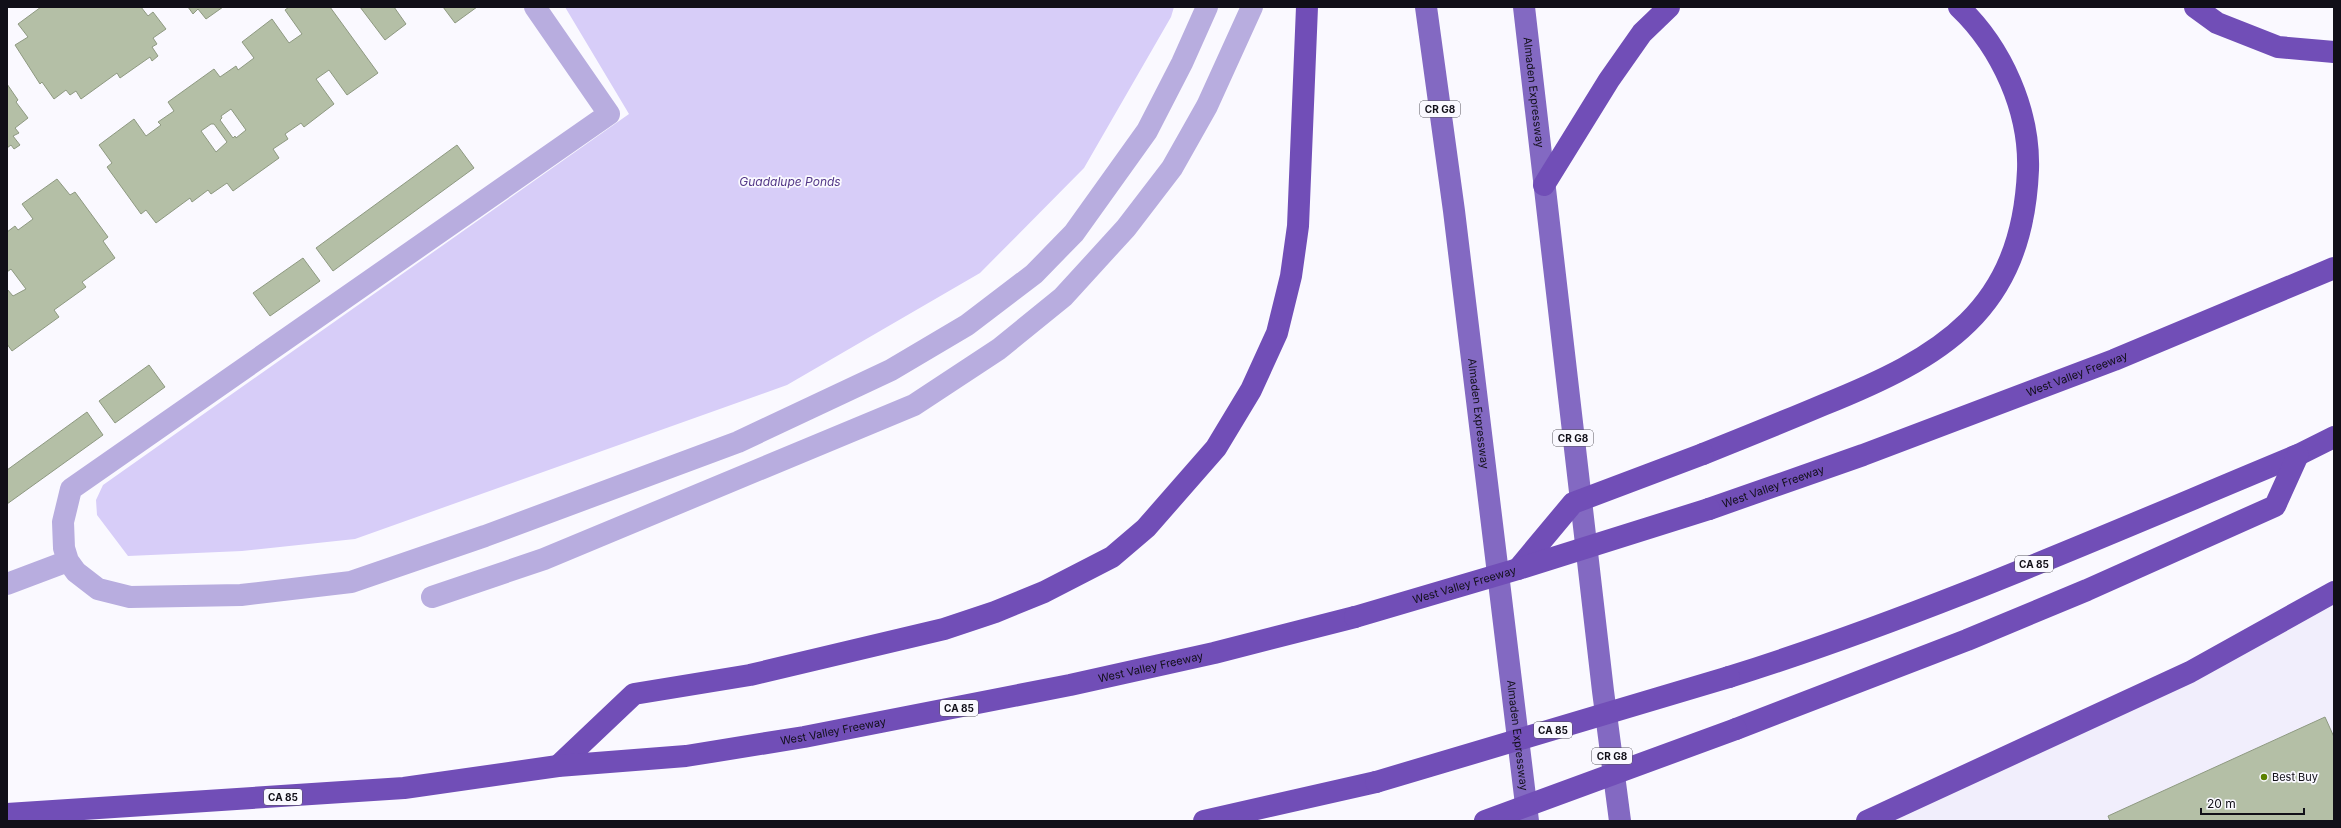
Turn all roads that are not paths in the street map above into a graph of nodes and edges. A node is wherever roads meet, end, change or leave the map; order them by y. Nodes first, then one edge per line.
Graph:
1 (535, 7) edge
2 (1207, 7) edge
3 (1252, 7) edge
4 (1307, 7) edge
5 (1426, 7) edge
6 (1524, 7) edge
7 (1669, 7) edge
8 (1959, 7) edge
9 (2195, 7) edge
10 (2334, 52) edge
11 (1544, 185) junction
12 (2334, 268) edge
13 (2334, 437) edge
14 (2298, 455) junction
15 (68, 561) junction
16 (1518, 569) junction
17 (7, 584) edge
18 (2334, 592) edge
19 (432, 597) dead end
20 (558, 766) junction
21 (7, 814) edge
22 (1204, 821) edge
23 (1485, 821) edge
24 (1528, 821) edge
25 (1620, 821) edge
26 (1867, 821) edge

1 - 15 lane
2 - 15 lane
3 - 19 lane
4 - 20 highway
5 - 24 main road, Almaden Expressway / CR G8
6 - 11 main road, Almaden Expressway / CR G8
7 - 11 highway
8 - 16 highway, bridge
9 - 10 highway
11 - 25 main road, Almaden Expressway / CR G8
12 - 16 highway, West Valley Freeway / CA 85, bridge
13 - 14 highway, CA 85
14 - 22 highway, CA 85, bridge
14 - 23 highway, bridge
15 - 17 lane
16 - 20 highway, West Valley Freeway / CA 85, bridge
18 - 26 highway
20 - 21 highway, CA 85

